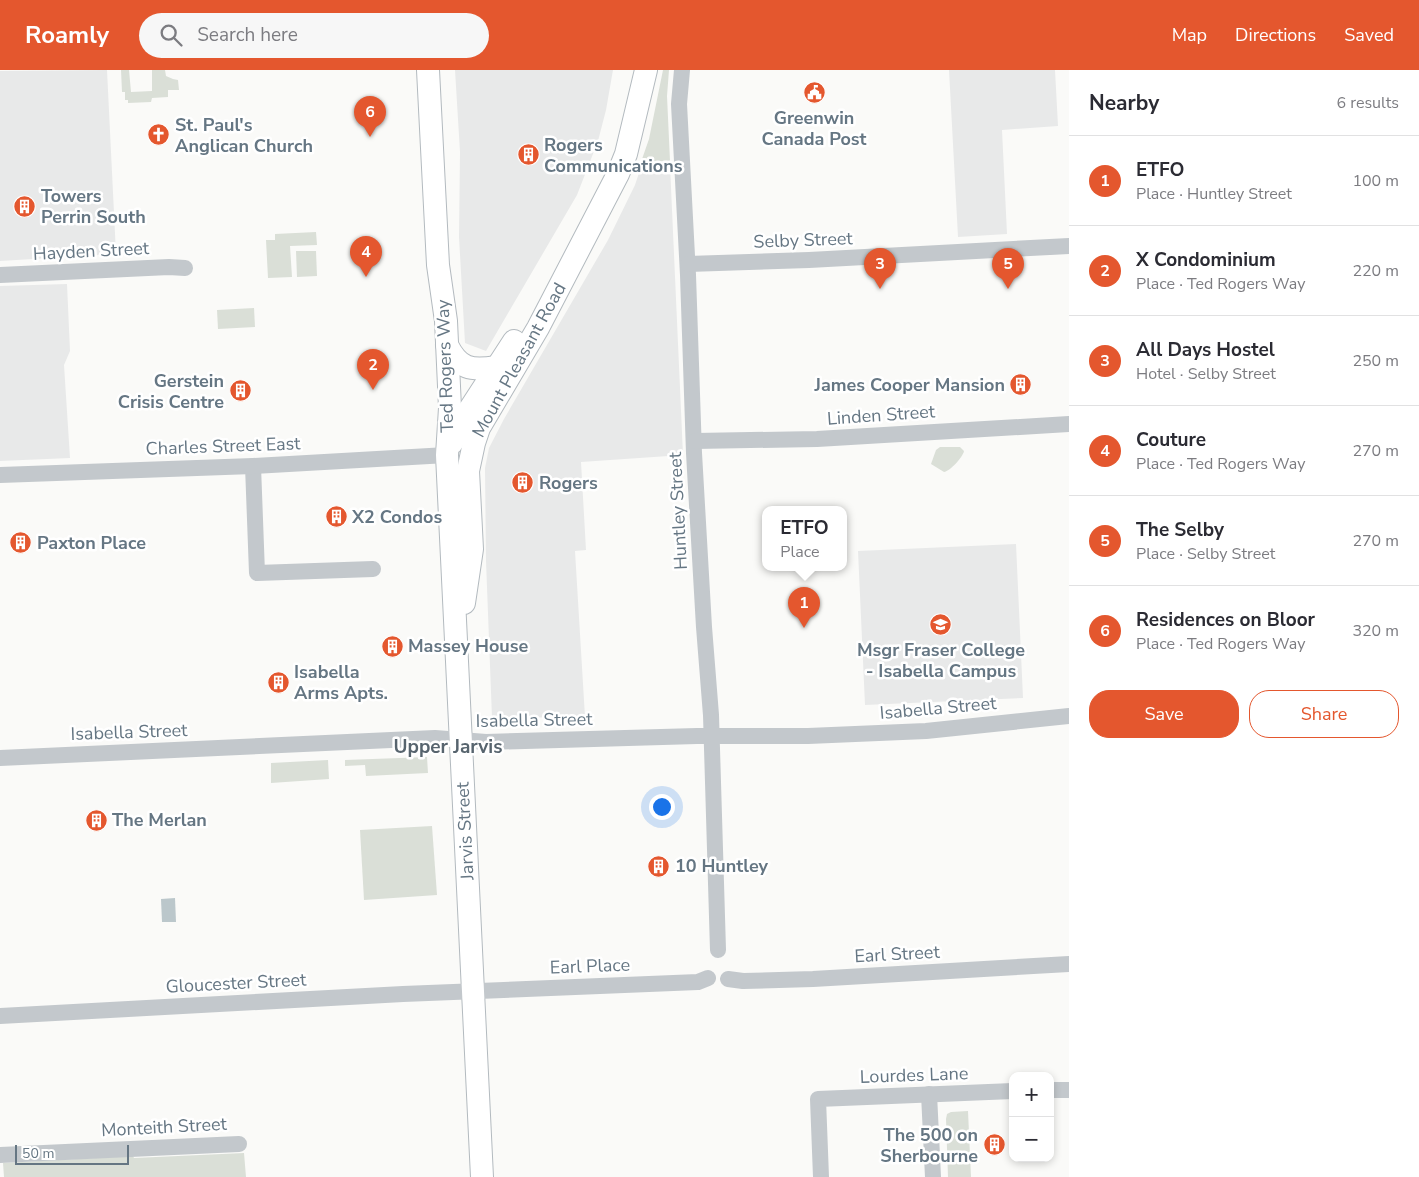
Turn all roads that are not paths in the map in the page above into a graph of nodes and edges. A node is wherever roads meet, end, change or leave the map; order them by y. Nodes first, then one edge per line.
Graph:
1 (428, 70) edge
2 (630, 70) edge
3 (646, 70) edge
4 (682, 70) edge
5 (634, 122) junction
6 (1069, 246) edge
7 (688, 264) junction
8 (438, 265) junction
9 (185, 268) dead end
10 (568, 270) junction
11 (0, 275) edge
12 (447, 344) junction
13 (496, 367) junction
14 (1069, 424) edge
15 (695, 441) junction
16 (447, 455) junction
17 (253, 466) junction
18 (0, 475) edge
19 (373, 569) dead end
20 (457, 658) junction
21 (1069, 716) edge
22 (712, 736) junction
23 (460, 740) junction
24 (0, 758) edge
25 (718, 950) dead end
26 (1069, 964) edge
27 (708, 978) dead end
28 (728, 980) dead end
29 (473, 992) junction
30 (0, 1016) edge
31 (1054, 1090) edge
32 (1069, 1090) edge
33 (1009, 1091) edge
34 (929, 1094) junction
35 (239, 1144) dead end
36 (0, 1155) edge
37 (482, 1177) edge
38 (820, 1177) edge
39 (934, 1177) edge

1 - 8 main road, Ted Rogers Way
2 - 5 main road, Mount Pleasant Road
3 - 5 main road, Mount Pleasant Road
4 - 7 street, Huntley Street
5 - 10 main road, Mount Pleasant Road
6 - 7 street, Selby Street
7 - 15 street, Huntley Street
8 - 12 main road, Ted Rogers Way
8 - 16 main road, Ted Rogers Way
9 - 11 street, Hayden Street
10 - 13 main road, Mount Pleasant Road
10 - 20 main road, Mount Pleasant Road
12 - 13 main road
12 - 16 main road, Ted Rogers Way
13 - 16 main road, Mount Pleasant Road
14 - 15 street, Linden Street
15 - 22 street, Huntley Street
16 - 17 street, Charles Street East
16 - 20 main road, Jarvis Street
17 - 18 street, Charles Street East
17 - 19 street
20 - 23 main road, Jarvis Street
21 - 22 street, Isabella Street
22 - 23 street, Isabella Street
22 - 25 street, Huntley Street
23 - 24 street, Isabella Street
23 - 29 main road, Jarvis Street
26 - 28 street, Earl Street
27 - 29 street, Earl Place
29 - 30 street, Gloucester Street
29 - 37 main road, Jarvis Street
31 - 32 street
33 - 34 street, Lourdes Lane
34 - 38 street, Lourdes Lane
34 - 39 street
35 - 36 street, Monteith Street

